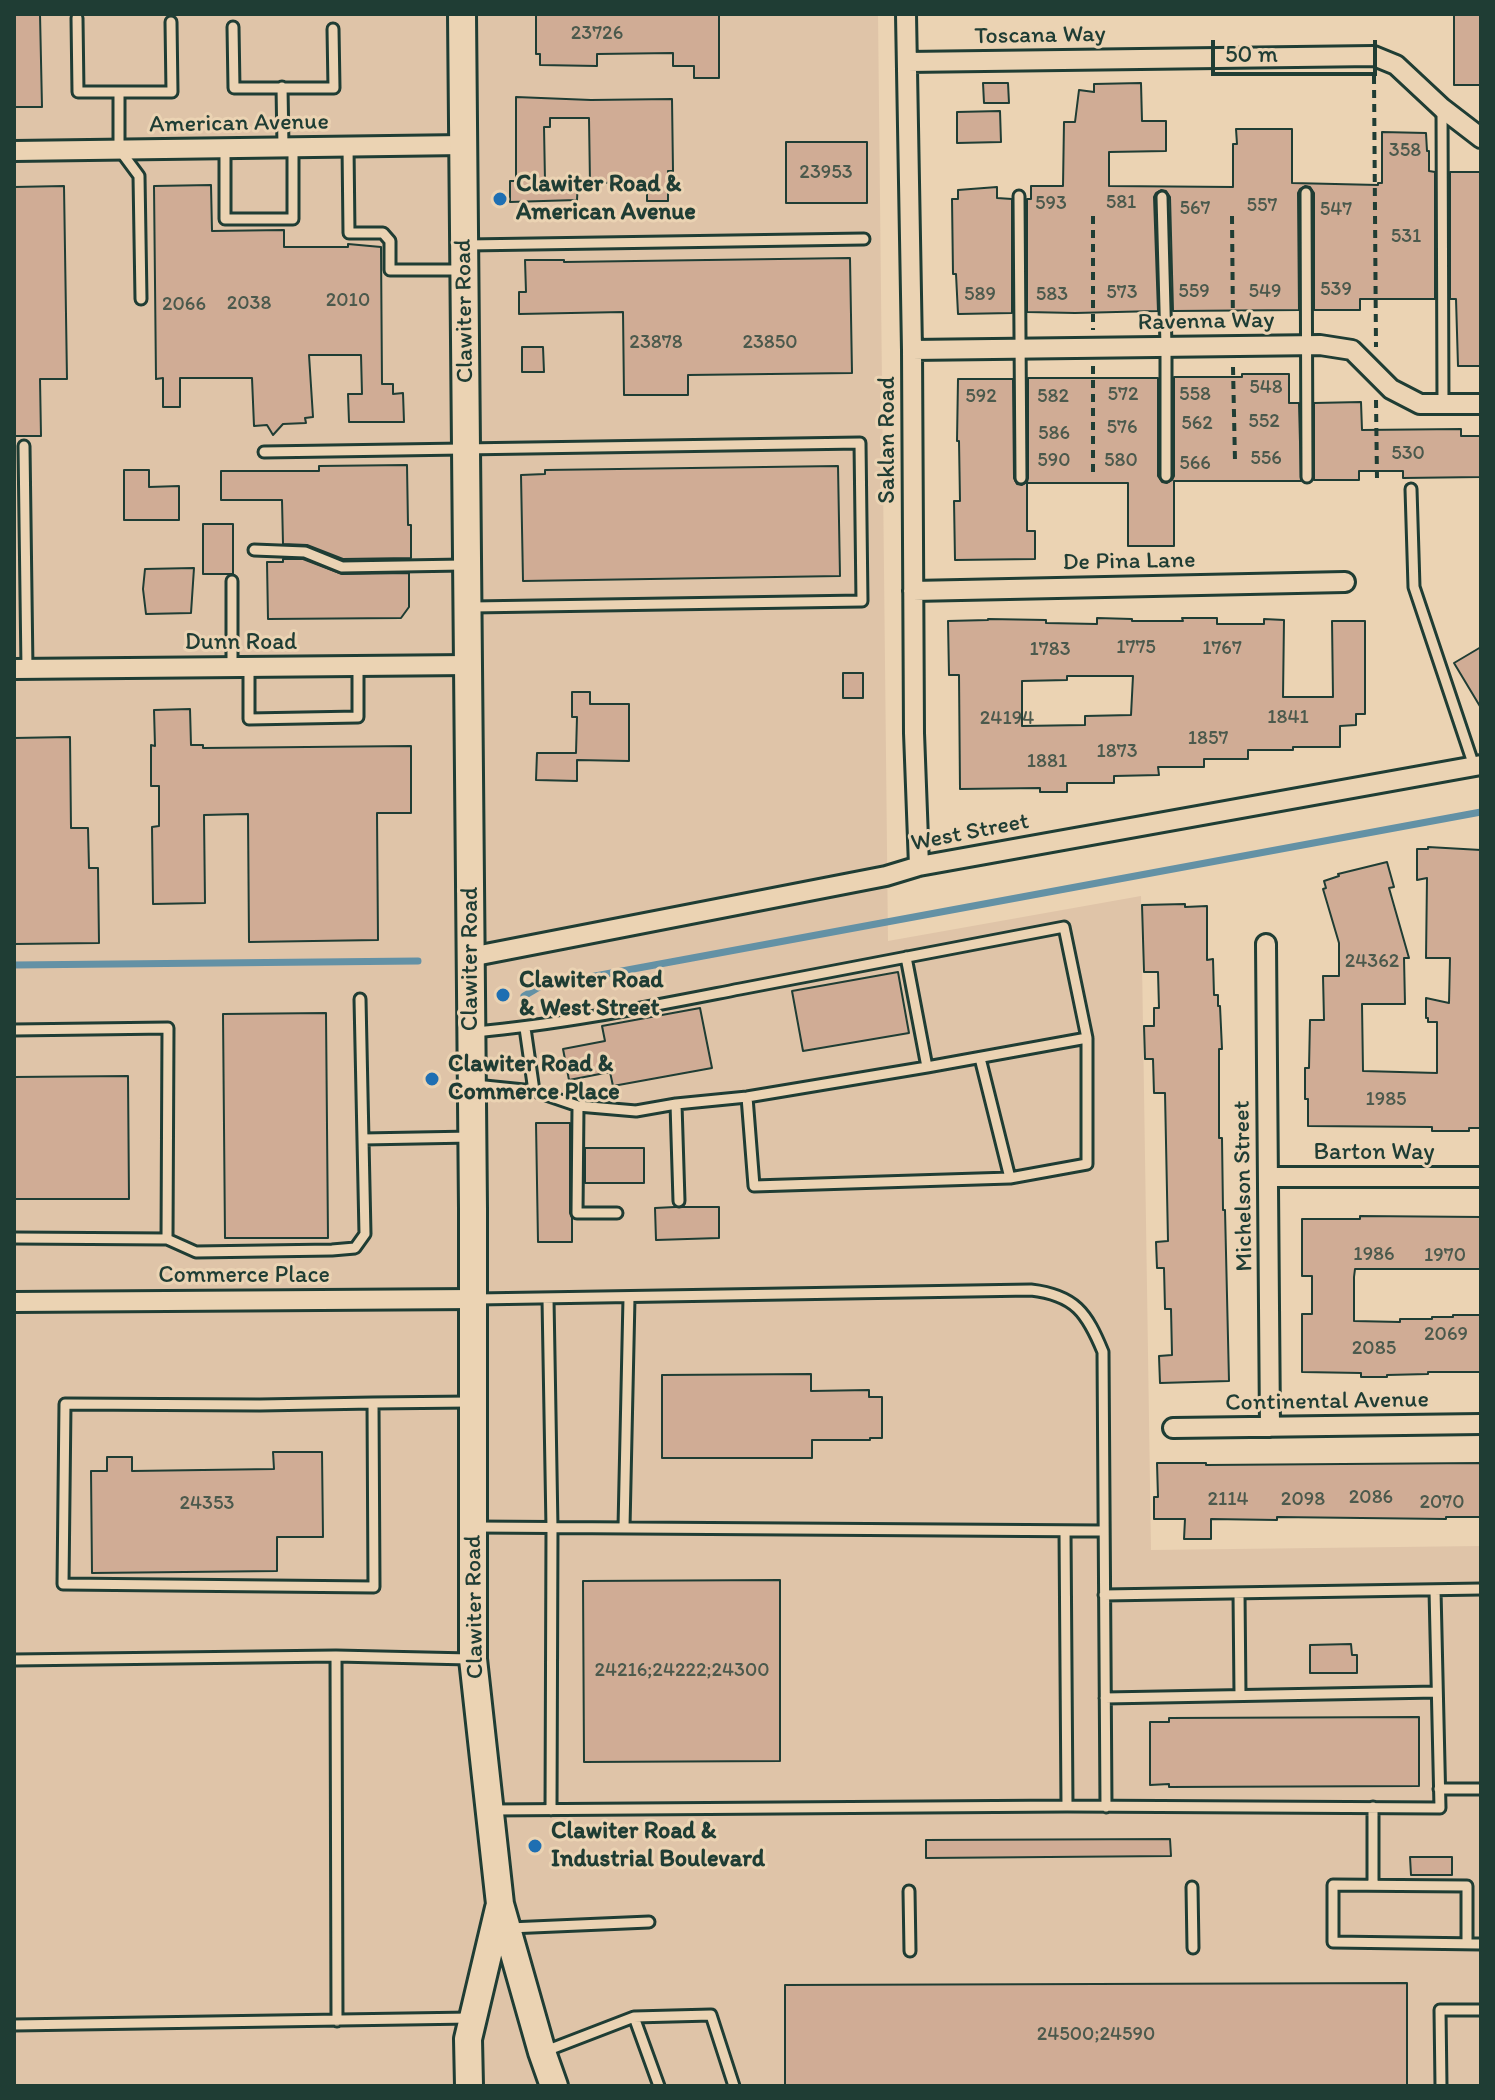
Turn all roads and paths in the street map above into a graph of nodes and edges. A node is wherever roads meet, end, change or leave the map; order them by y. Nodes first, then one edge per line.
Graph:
1 (462, 14) edge
2 (906, 14) edge
3 (77, 18) dead end
4 (171, 22) dead end
5 (233, 27) dead end
6 (333, 29) dead end
7 (1374, 56) junction
8 (907, 62) junction
9 (282, 87) junction
10 (119, 92) junction
11 (1442, 108) junction
12 (1481, 138) edge
13 (464, 145) junction
14 (348, 146) junction
15 (288, 147) junction
16 (225, 148) junction
17 (119, 149) junction
18 (14, 151) edge
19 (1306, 193) dead end
20 (1019, 196) dead end
21 (1162, 197) dead end
22 (864, 239) dead end
23 (465, 258) junction
24 (141, 299) dead end
25 (1308, 345) junction
26 (1166, 346) junction
27 (1021, 348) junction
28 (912, 350) junction
29 (1376, 373) junction
30 (1481, 404) edge
31 (1443, 405) junction
32 (24, 446) dead end
33 (467, 450) junction
34 (264, 452) dead end
35 (1166, 476) dead end
36 (1307, 477) dead end
37 (1021, 478) dead end
38 (1377, 478) dead end
39 (1411, 489) dead end
40 (254, 550) dead end
41 (468, 565) junction
42 (232, 581) dead end
43 (1345, 582) dead end
44 (913, 591) junction
45 (468, 607) junction
46 (469, 665) junction
47 (241, 666) junction
48 (358, 666) junction
49 (21, 669) edge
50 (1478, 766) edge
51 (919, 866) junction
52 (1266, 944) dead end
53 (470, 957) junction
54 (906, 957) junction
55 (360, 999) dead end
56 (525, 1028) junction
57 (14, 1030) edge
58 (471, 1033) junction
59 (1087, 1038) junction
60 (980, 1058) junction
61 (927, 1067) junction
62 (472, 1084) junction
63 (534, 1091) junction
64 (747, 1097) junction
65 (676, 1104) junction
66 (578, 1106) junction
67 (473, 1137) junction
68 (363, 1139) junction
69 (1268, 1177) junction
70 (1481, 1177) edge
71 (1010, 1178) junction
72 (679, 1201) dead end
73 (617, 1213) dead end
74 (14, 1238) edge
75 (167, 1239) junction
76 (629, 1298) junction
77 (474, 1299) junction
78 (548, 1299) junction
79 (14, 1302) edge
80 (473, 1402) junction
81 (373, 1403) junction
82 (1481, 1424) edge
83 (1270, 1427) junction
84 (1173, 1428) dead end
85 (474, 1527) junction
86 (624, 1527) junction
87 (552, 1528) junction
88 (1065, 1531) junction
89 (1104, 1531) junction
90 (1481, 1589) edge
91 (1435, 1590) junction
92 (1239, 1593) junction
93 (1104, 1595) junction
94 (336, 1656) junction
95 (473, 1659) junction
96 (14, 1660) edge
97 (1437, 1692) junction
98 (1240, 1695) junction
99 (1105, 1698) junction
100 (1439, 1789) junction
101 (1481, 1789) edge
102 (1067, 1806) junction
103 (1106, 1807) junction
104 (1373, 1807) junction
105 (489, 1810) junction
106 (551, 1810) junction
107 (1373, 1885) junction
108 (1192, 1887) dead end
109 (909, 1891) dead end
110 (502, 1916) junction
111 (649, 1922) dead end
112 (1467, 1944) junction
113 (1481, 1944) edge
114 (1193, 1948) dead end
115 (910, 1951) dead end
116 (1481, 2010) edge
117 (634, 2017) junction
118 (473, 2018) junction
119 (337, 2021) junction
120 (14, 2025) edge
121 (542, 2052) junction
122 (469, 2086) edge
123 (554, 2086) edge
124 (659, 2086) edge
125 (734, 2086) edge
126 (1441, 2086) edge

1 - 13 main road, Clawiter Road
2 - 8 street, Saklan Road
3 - 10 lane
4 - 10 lane
5 - 9 lane
6 - 9 lane
7 - 8 street, Toscana Way
7 - 11 street
7 - 29 path
8 - 28 street, Saklan Road
9 - 15 lane
10 - 17 lane
11 - 12 street
11 - 31 lane
13 - 14 street, American Avenue
13 - 23 main road, Clawiter Road
14 - 15 street, American Avenue
14 - 23 lane
15 - 16 street, American Avenue
15 - 16 lane
16 - 17 street, American Avenue
17 - 18 street, American Avenue
17 - 24 lane
19 - 25 lane
20 - 27 lane
21 - 26 lane
22 - 23 lane
23 - 33 main road, Clawiter Road
25 - 26 street, Ravenna Way
25 - 29 street, Ravenna Way
25 - 36 lane
26 - 27 street, Ravenna Way
26 - 35 lane
27 - 28 street, Ravenna Way
27 - 37 lane
28 - 44 street, Saklan Road
29 - 31 street, Ravenna Way
29 - 38 path
30 - 31 street, Ravenna Way
32 - 49 lane
33 - 34 lane
33 - 41 main road, Clawiter Road
33 - 45 lane
39 - 50 lane
40 - 41 lane
41 - 45 main road, Clawiter Road
42 - 47 lane
43 - 44 street, De Pina Lane
44 - 51 street, Saklan Road
45 - 46 main road, Clawiter Road
46 - 48 street, Dunn Road
46 - 53 main road, Clawiter Road
47 - 48 street, Dunn Road
47 - 48 lane
47 - 49 street, Dunn Road
50 - 51 street, West Street
51 - 53 street, West Street
52 - 69 street, Michelson Street
53 - 58 main road, Clawiter Road
54 - 56 lane
54 - 59 lane
54 - 61 lane
55 - 68 lane
56 - 58 lane
56 - 63 lane
57 - 75 lane
58 - 62 main road, Clawiter Road
59 - 60 lane
59 - 71 lane
60 - 61 lane
60 - 71 lane
61 - 64 lane
62 - 63 lane
62 - 67 main road, Clawiter Road
63 - 66 lane
64 - 65 lane
64 - 71 lane
65 - 66 lane
65 - 72 lane
66 - 73 lane
67 - 68 lane
67 - 77 main road, Clawiter Road
68 - 75 lane
69 - 70 street, Barton Way
69 - 83 street, Michelson Street
74 - 75 lane
76 - 78 lane
76 - 86 lane
76 - 89 lane
77 - 78 lane
77 - 79 street, Commerce Place
77 - 80 main road, Clawiter Road
78 - 87 lane
80 - 81 lane
80 - 85 main road, Clawiter Road
81 - 81 lane
82 - 83 street, Continental Avenue
83 - 84 street, Continental Avenue
85 - 87 lane
85 - 95 main road, Clawiter Road
86 - 87 lane
86 - 88 lane
87 - 106 lane
88 - 89 lane
88 - 102 lane
89 - 93 lane
90 - 91 lane
91 - 92 lane
91 - 97 lane
92 - 93 lane
92 - 98 lane
93 - 99 lane
94 - 95 lane
94 - 96 lane
94 - 119 lane
95 - 105 main road, Clawiter Road
97 - 98 lane
97 - 100 lane
98 - 99 lane
99 - 103 lane
100 - 101 lane
100 - 104 lane
102 - 103 lane
102 - 106 lane
103 - 104 lane
104 - 107 lane
105 - 106 lane
105 - 110 main road, Clawiter Road
107 - 112 lane
107 - 112 lane
108 - 114 lane
109 - 115 lane
110 - 111 lane
110 - 118 main road
110 - 121 main road, Clawiter Road
112 - 113 lane
116 - 126 lane
117 - 121 lane
117 - 124 lane
117 - 125 lane
118 - 119 lane
118 - 122 main road
119 - 120 lane
121 - 123 main road, Clawiter Road

